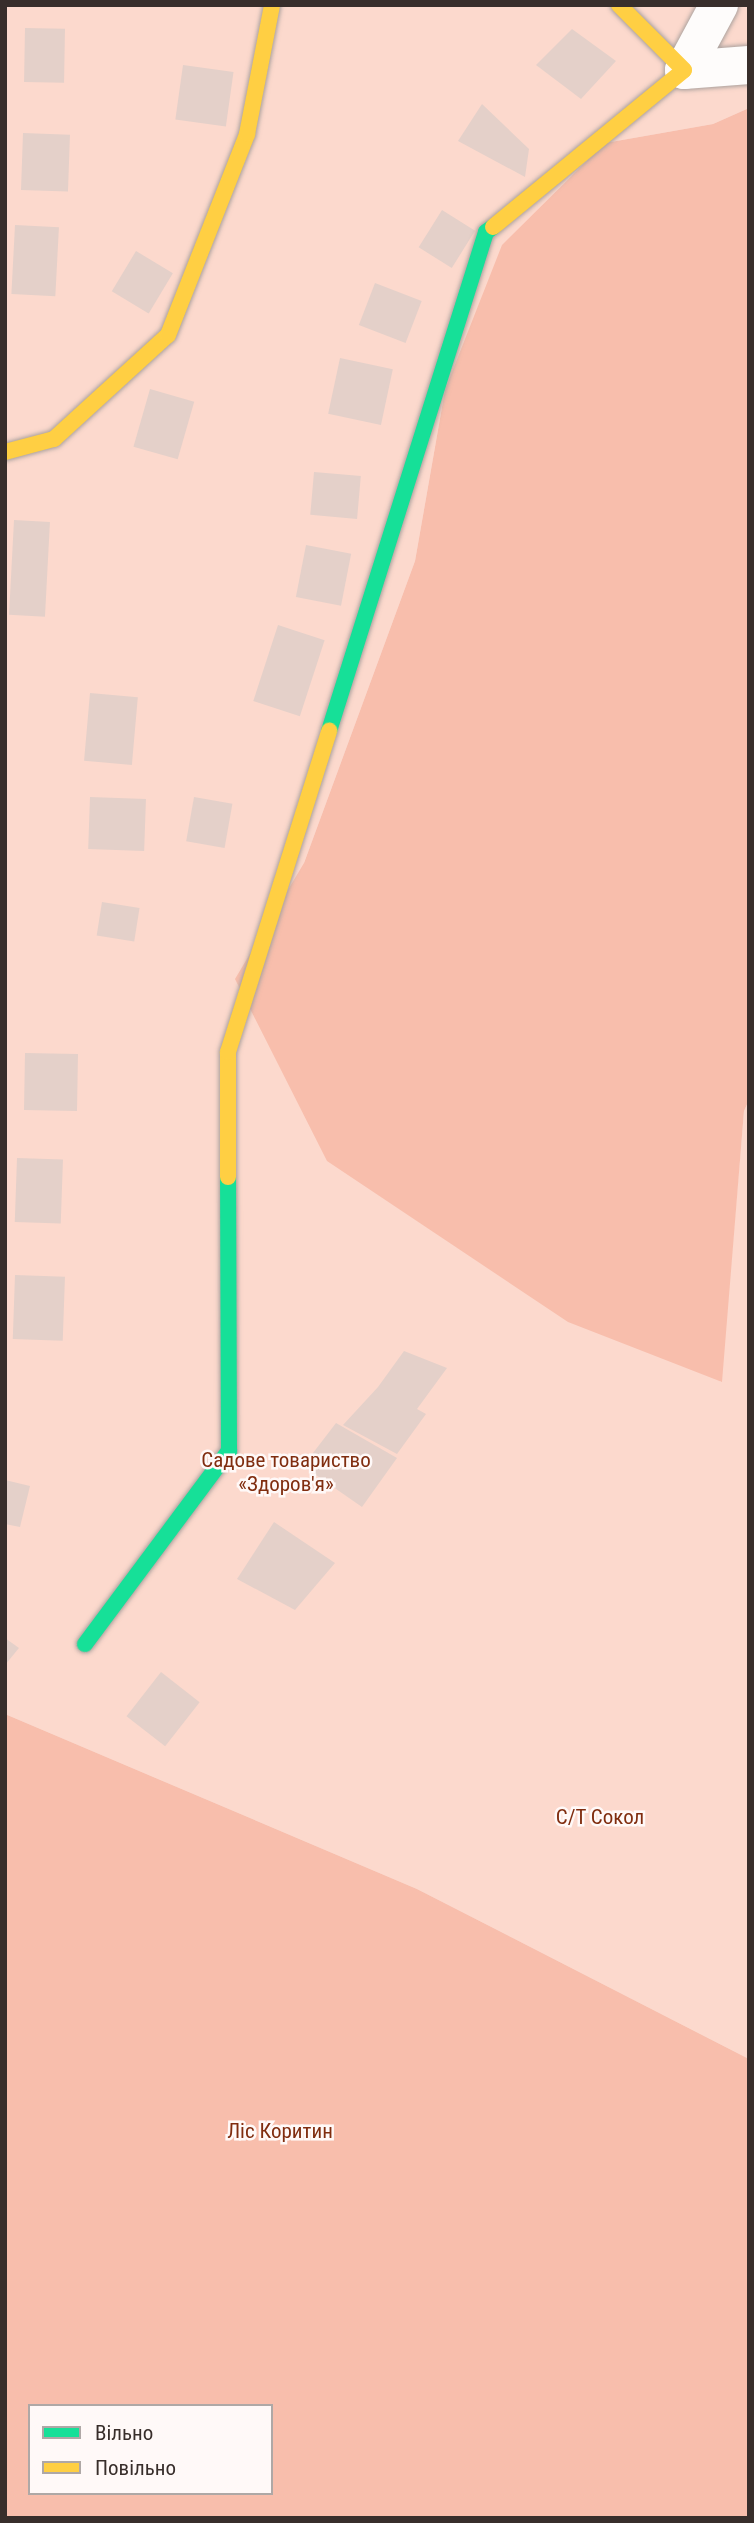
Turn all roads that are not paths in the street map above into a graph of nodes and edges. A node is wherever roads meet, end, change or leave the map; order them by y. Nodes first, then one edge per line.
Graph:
1 (272, 5) edge
2 (619, 5) edge
3 (719, 5) edge
4 (749, 65) edge
5 (684, 70) junction
6 (5, 452) edge
7 (85, 1644) dead end

1 - 6 street
2 - 5 street
3 - 5 street
4 - 5 street
5 - 7 street

